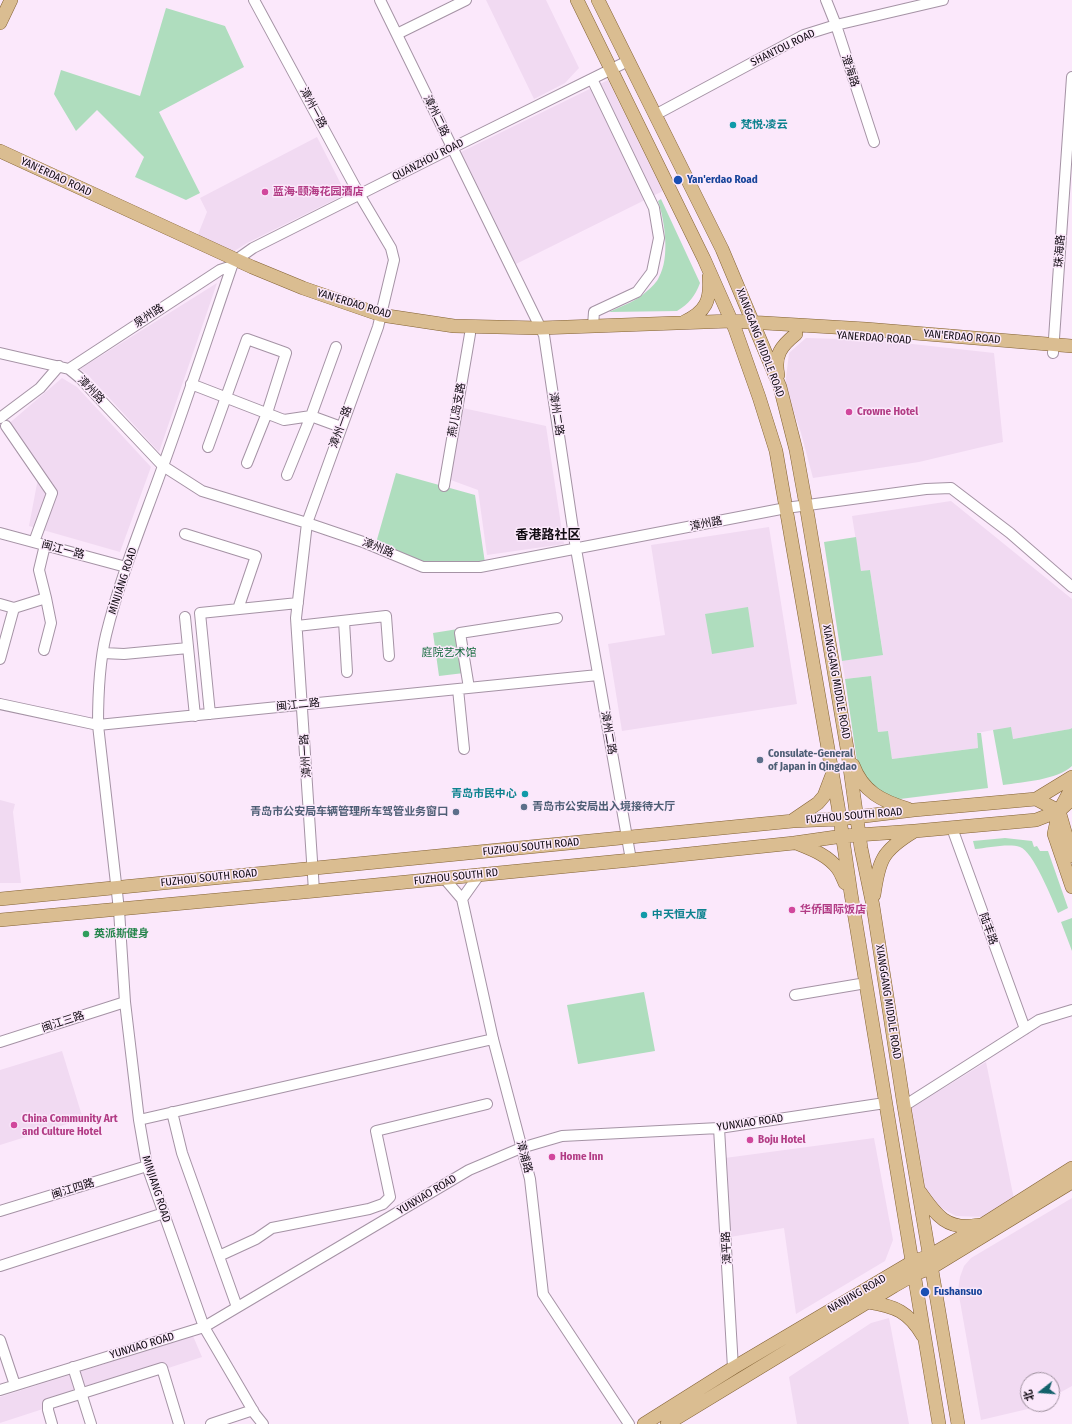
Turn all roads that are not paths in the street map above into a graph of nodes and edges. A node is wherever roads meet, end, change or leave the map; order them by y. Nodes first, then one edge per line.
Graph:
1 (11, 0) edge
2 (254, 0) edge
3 (380, 0) edge
4 (466, 0) edge
5 (576, 0) edge
6 (598, 0) edge
7 (826, 0) edge
8 (943, 0) edge
9 (0, 23) edge
10 (836, 25) junction
11 (396, 34) junction
12 (628, 61) junction
13 (611, 70) junction
14 (1072, 77) edge
15 (592, 79) junction
16 (655, 115) junction
17 (874, 142) dead end
18 (452, 148) junction
19 (0, 151) edge
20 (0, 160) edge
21 (359, 194) junction
22 (234, 263) junction
23 (708, 269) junction
24 (380, 318) junction
25 (682, 323) junction
26 (733, 325) junction
27 (593, 326) junction
28 (754, 326) junction
29 (542, 331) junction
30 (470, 334) junction
31 (796, 334) junction
32 (1072, 346) edge
33 (336, 347) dead end
34 (1053, 349) junction
35 (0, 353) edge
36 (1072, 354) edge
37 (64, 368) junction
38 (191, 384) junction
39 (780, 387) junction
40 (225, 397) junction
41 (266, 413) junction
42 (311, 416) junction
43 (3, 422) edge
44 (341, 427) junction
45 (208, 447) dead end
46 (247, 463) dead end
47 (163, 466) junction
48 (287, 475) dead end
49 (444, 486) dead end
50 (806, 505) junction
51 (786, 508) junction
52 (307, 523) junction
53 (0, 533) edge
54 (185, 534) dead end
55 (34, 542) junction
56 (45, 545) junction
57 (576, 549) junction
58 (126, 567) junction
59 (1072, 587) edge
60 (46, 598) junction
61 (298, 602) junction
62 (0, 604) edge
63 (14, 608) junction
64 (238, 609) junction
65 (185, 617) dead end
66 (557, 618) dead end
67 (344, 621) junction
68 (297, 626) junction
69 (188, 648) junction
70 (44, 650) dead end
71 (103, 652) junction
72 (389, 656) dead end
73 (0, 658) edge
74 (347, 672) dead end
75 (598, 674) junction
76 (469, 688) junction
77 (458, 689) junction
78 (0, 704) edge
79 (302, 705) junction
80 (210, 714) junction
81 (195, 716) junction
82 (98, 726) junction
83 (464, 749) dead end
84 (848, 754) junction
85 (832, 775) junction
86 (1072, 777) edge
87 (1072, 787) edge
88 (1036, 799) junction
89 (1072, 799) edge
90 (914, 810) junction
91 (1059, 811) junction
92 (857, 817) junction
93 (840, 819) junction
94 (1036, 820) junction
95 (792, 821) junction
96 (952, 828) junction
97 (915, 831) junction
98 (1054, 834) junction
99 (860, 835) junction
100 (843, 836) junction
101 (627, 837) junction
102 (794, 843) junction
103 (1072, 856) edge
104 (631, 860) junction
105 (314, 868) junction
106 (478, 875) junction
107 (444, 878) junction
108 (116, 887) junction
109 (1072, 887) edge
110 (314, 891) junction
111 (851, 894) junction
112 (0, 899) edge
113 (462, 899) junction
114 (873, 906) junction
115 (119, 910) junction
116 (0, 920) edge
117 (866, 983) junction
118 (795, 994) dead end
119 (125, 1002) junction
120 (1072, 1010) edge
121 (1025, 1029) junction
122 (493, 1039) junction
123 (0, 1042) edge
124 (885, 1103) junction
125 (487, 1104) dead end
126 (904, 1106) junction
127 (172, 1112) junction
128 (139, 1120) junction
129 (719, 1128) junction
130 (521, 1148) junction
131 (147, 1166) junction
132 (1072, 1168) edge
133 (1072, 1182) edge
134 (918, 1189) junction
135 (0, 1211) edge
136 (164, 1213) junction
137 (982, 1225) junction
138 (219, 1256) junction
139 (930, 1262) junction
140 (0, 1266) edge
141 (914, 1268) junction
142 (868, 1302) junction
143 (237, 1308) junction
144 (204, 1327) junction
145 (0, 1340) edge
146 (926, 1340) junction
147 (73, 1367) junction
148 (733, 1368) junction
149 (14, 1385) junction
150 (0, 1390) edge
151 (81, 1394) junction
152 (253, 1410) junction
153 (52, 1424) edge
154 (91, 1424) edge
155 (179, 1424) edge
156 (211, 1424) edge
157 (263, 1424) edge
158 (629, 1424) edge
159 (644, 1424) edge
160 (667, 1424) edge
161 (939, 1424) edge
162 (958, 1424) edge

1 - 9 main road
2 - 21 street, 漳州一路
3 - 11 street, 漳州二路
4 - 11 street
5 - 13 main road, XIANGGANG MIDDLE ROAD
6 - 12 main road, XIANGGANG MIDDLE ROAD
7 - 10 street, 澄海路
8 - 10 street, SHANTOU ROAD
10 - 16 street, SHANTOU ROAD
10 - 17 street, 澄海路
11 - 18 street, 漳州二路
12 - 13 street, QUANZHOU ROAD
12 - 16 main road, XIANGGANG MIDDLE ROAD
13 - 15 street, QUANZHOU ROAD
13 - 23 main road, XIANGGANG MIDDLE ROAD
14 - 34 street, 珠海路
15 - 18 street, QUANZHOU ROAD
15 - 27 street
16 - 28 main road, XIANGGANG MIDDLE ROAD
18 - 21 street, QUANZHOU ROAD
18 - 29 street, 漳州二路
19 - 22 main road, YAN'ERDAO ROAD
20 - 22 main road, YAN'ERDAO ROAD
21 - 22 street, QUANZHOU ROAD
21 - 24 street, 漳州一路
22 - 24 main road, YAN'ERDAO ROAD
22 - 37 street, 泉州路
22 - 38 street, MǏNJIĀNG ROAD
23 - 25 main road
23 - 26 main road, XIANGGANG MIDDLE ROAD
24 - 29 main road, YAN'ERDAO ROAD
24 - 30 main road, YAN'ERDAO ROAD
24 - 44 street, 漳州一路
25 - 26 main road, YAN'ERDAO ROAD
25 - 27 main road, YAN'ERDAO ROAD
26 - 28 main road, YAN'ERDAO ROAD
26 - 29 main road, YAN'ERDAO ROAD
26 - 51 main road, XIANGGANG MIDDLE ROAD
27 - 29 main road, YAN'ERDAO ROAD
28 - 31 main road, YAN'ERDAO ROAD
28 - 34 main road, YAN'ERDAO ROAD
28 - 39 main road, XIANGGANG MIDDLE ROAD
29 - 30 main road, YAN'ERDAO ROAD
29 - 57 street, 漳州二路
30 - 49 street, 燕儿岛支路
31 - 34 main road, YANERDAO ROAD
31 - 39 main road
32 - 34 main road, YAN'ERDAO ROAD
33 - 42 street
34 - 36 main road, YANERDAO ROAD
35 - 37 street, 漳州路
37 - 43 street, 泉州路
37 - 47 street, 漳州路
38 - 40 street
38 - 47 street, MǏNJIĀNG ROAD
39 - 50 main road, XIANGGANG MIDDLE ROAD
40 - 41 street
40 - 41 street
40 - 45 street
41 - 42 street
41 - 46 street
42 - 44 street
42 - 48 street
43 - 55 street
44 - 52 street, 漳州一路
47 - 52 street, 漳州路
47 - 58 street, MǏNJIĀNG ROAD
50 - 51 street, 漳州路
50 - 59 street, 漳州路
50 - 84 main road, XIANGGANG MIDDLE ROAD
51 - 57 street, 漳州路
51 - 85 main road, XIANGGANG MIDDLE ROAD
52 - 57 street, 漳州路
52 - 61 street, 漳州一路
53 - 55 street, 闽江一路
54 - 64 street
55 - 56 street, 闽江一路
56 - 58 street, 闽江一路
56 - 60 street
57 - 75 street, 漳州二路
58 - 71 street, MǏNJIĀNG ROAD
60 - 63 street
60 - 70 street
61 - 64 street
61 - 68 street, 漳州一路
62 - 63 street
63 - 73 street
64 - 80 street
65 - 69 street
66 - 76 street
67 - 68 street
67 - 72 street
67 - 74 street
68 - 79 street, 漳州一路
69 - 71 street
69 - 81 street
71 - 82 street, MǏNJIĀNG ROAD
75 - 76 street, 闽江二路
75 - 101 street, 漳州二路
76 - 77 street, 闽江二路
77 - 79 street, 闽江二路
77 - 83 street
78 - 82 street, 闽江二路
79 - 80 street, 闽江二路
79 - 105 street, 漳州一路
80 - 81 street, 闽江二路
81 - 82 street, 闽江二路
82 - 108 street, MǏNJIĀNG ROAD
84 - 90 main road
84 - 92 main road, XIANGGANG MIDDLE ROAD
85 - 93 main road, XIANGGANG MIDDLE ROAD
85 - 95 main road
86 - 88 main road
87 - 91 main road
88 - 90 main road, FUZHOU SOUTH ROAD
88 - 91 main road
89 - 91 main road
90 - 92 main road, FUZHOU SOUTH ROAD
91 - 94 main road, FUZHOU SOUTH ROAD
91 - 98 main road
91 - 103 main road
92 - 93 main road, FUZHOU SOUTH ROAD
92 - 99 main road, XIANGGANG MIDDLE ROAD
93 - 95 main road, FUZHOU SOUTH ROAD
93 - 100 main road, XIANGGANG MIDDLE ROAD
94 - 96 main road, FUZHOU SOUTH ROAD
94 - 98 main road
95 - 101 main road, FUZHOU SOUTH ROAD
96 - 97 main road, FUZHOU SOUTH ROAD
96 - 121 street, 陆丰路
97 - 99 main road, FUZHOU SOUTH ROAD
97 - 114 main road
98 - 109 main road
99 - 100 main road, FUZHOU SOUTH ROAD
99 - 114 main road, XIANGGANG MIDDLE ROAD
100 - 102 main road, FUZHOU SOUTH ROAD
100 - 111 main road, XIANGGANG MIDDLE ROAD
101 - 104 street, 漳州二路
101 - 105 main road, FUZHOU SOUTH ROAD
102 - 104 main road, FUZHOU SOUTH RD
102 - 111 main road
104 - 106 main road, FUZHOU SOUTH RD
105 - 108 main road, FUZHOU SOUTH ROAD
105 - 110 street, 漳州一路
106 - 107 main road, FUZHOU SOUTH RD
106 - 113 street
107 - 110 main road, FUZHOU SOUTH RD
107 - 113 street
108 - 112 main road, FUZHOU SOUTH ROAD
108 - 115 street, MǏNJIĀNG ROAD
110 - 115 main road, FUZHOU SOUTH RD
111 - 117 main road, XIANGGANG MIDDLE ROAD
113 - 122 street, 漳浦路
114 - 126 main road, XIANGGANG MIDDLE ROAD
115 - 116 main road
115 - 119 street, MINJIANG ROAD
117 - 118 street
117 - 124 main road, XIANGGANG MIDDLE ROAD
119 - 123 street, 闽江三路
119 - 128 street, MINJIANG ROAD
120 - 121 street
121 - 126 street
122 - 127 street
122 - 130 street, 漳浦路
124 - 129 street, YUNXIAO ROAD
124 - 141 main road, XIANGGANG MIDDLE ROAD
125 - 138 street
126 - 134 main road, XIANGGANG MIDDLE ROAD
127 - 128 street
127 - 138 street
128 - 131 street, MINJIANG ROAD
129 - 130 street, YUNXIAO ROAD
129 - 148 street, 漳平路
130 - 143 street, YUNXIAO ROAD
130 - 158 street, 漳浦路
131 - 135 street, 闽江四路
131 - 136 street, MINJIANG ROAD
132 - 137 main road, NANJING ROAD
133 - 139 main road, NANJING ROAD
134 - 137 main road
134 - 139 main road, XIANGGANG MIDDLE ROAD
136 - 140 street
136 - 144 street, MINJIANG ROAD
137 - 139 main road, NANJING ROAD
138 - 143 street
139 - 141 main road, NANJING ROAD
139 - 162 main road, XIANGGANG MIDDLE ROAD
141 - 142 main road, NANJING ROAD
141 - 146 main road, XIANGGANG MIDDLE ROAD
141 - 148 main road, NANJING ROAD
142 - 146 main road
142 - 160 main road, NANJING ROAD
143 - 144 street, YUNXIAO ROAD
144 - 147 street, YUNXIAO ROAD
144 - 152 street, MINJIANG ROAD
145 - 149 street
146 - 161 main road, XIANGGANG MIDDLE ROAD
147 - 149 street, YUNXIAO ROAD
147 - 151 street
148 - 159 main road, NANJING ROAD
149 - 150 street, YUNXIAO ROAD
151 - 153 street
151 - 154 street
151 - 155 street
152 - 156 street
152 - 157 street, MINJIANG ROAD

